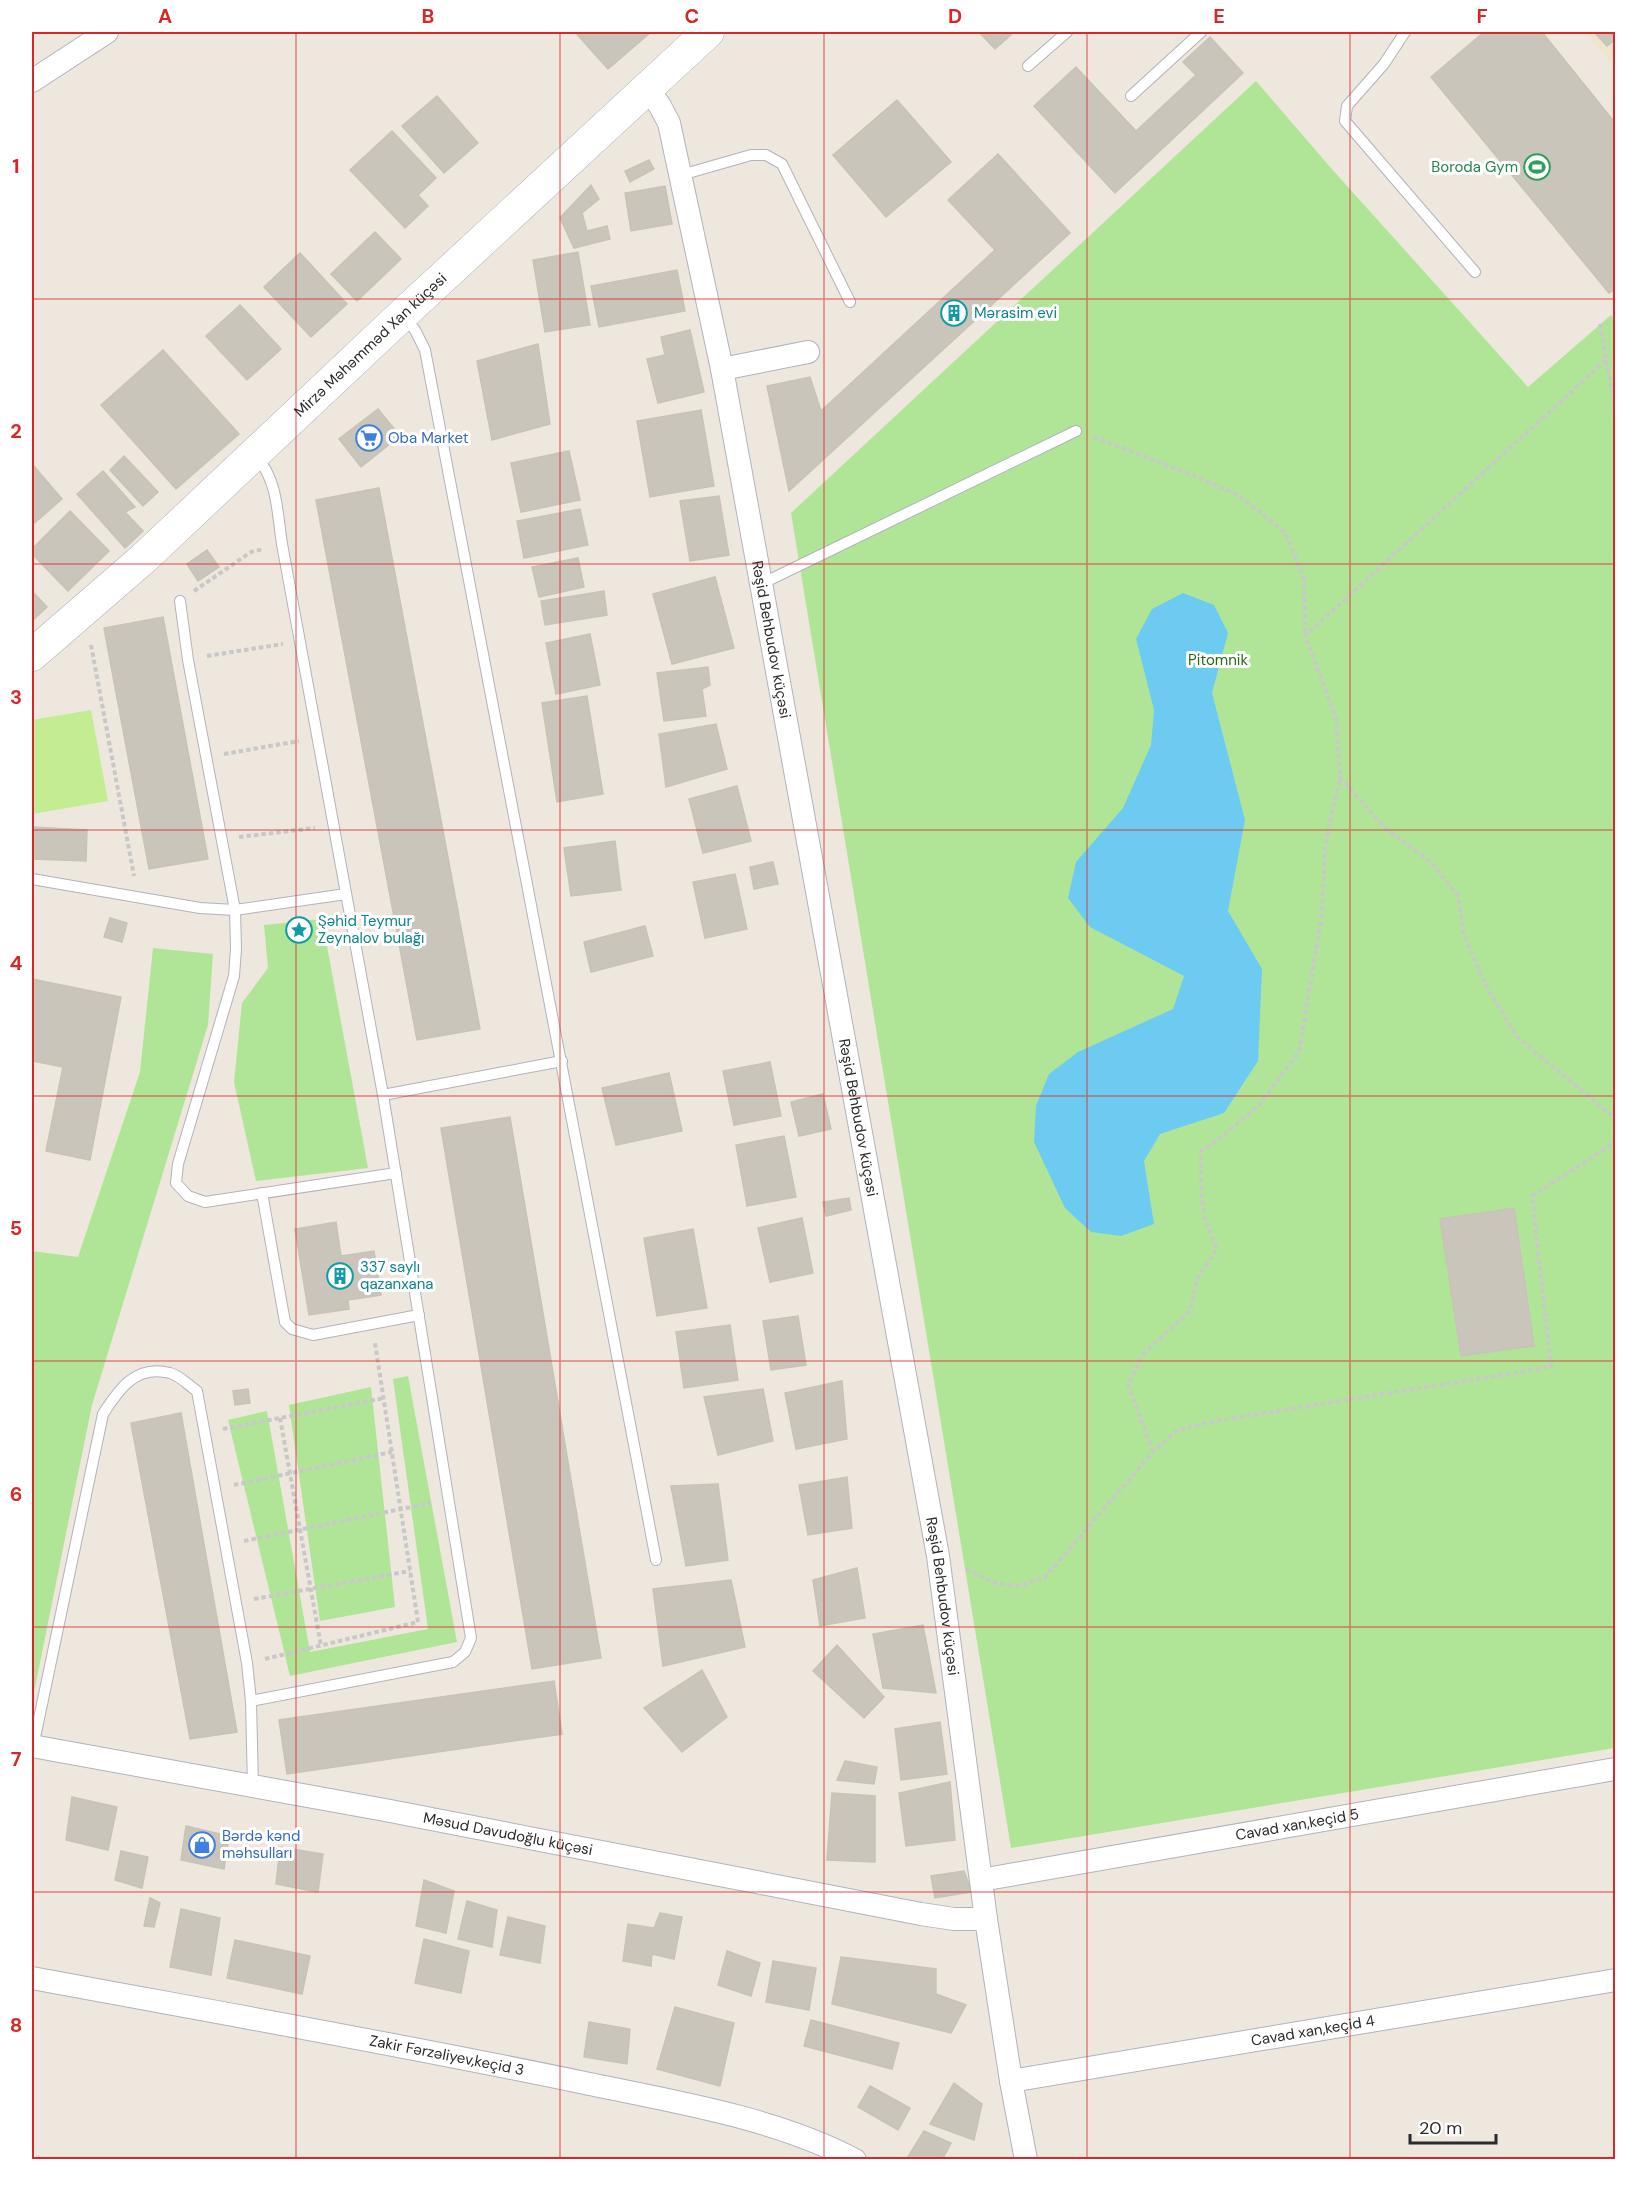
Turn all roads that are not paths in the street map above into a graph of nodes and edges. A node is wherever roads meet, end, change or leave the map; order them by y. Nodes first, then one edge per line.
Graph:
1 (107, 32) edge
2 (708, 32) edge
3 (1067, 32) edge
4 (1201, 32) edge
5 (1405, 32) edge
6 (1028, 66) dead end
7 (32, 81) edge
8 (647, 88) junction
9 (1131, 96) dead end
10 (681, 175) junction
11 (1474, 272) dead end
12 (850, 302) dead end
13 (402, 315) junction
14 (808, 352) dead end
15 (722, 369) junction
16 (1076, 431) road end
17 (254, 454) junction
18 (761, 584) junction
19 (180, 601) road end
20 (32, 655) edge
21 (32, 879) edge
22 (345, 894) junction
23 (235, 910) junction
24 (562, 1061) junction
25 (383, 1095) junction
26 (396, 1173) junction
27 (261, 1193) junction
28 (419, 1315) junction
29 (656, 1560) dead end
30 (251, 1701) junction
31 (32, 1750) edge
32 (1615, 1769) edge
33 (253, 1787) junction
34 (981, 1880) junction
35 (986, 1919) junction
36 (32, 1978) edge
37 (1616, 1980) edge
38 (1011, 2081) junction
39 (826, 2154) edge
40 (855, 2160) edge
41 (1026, 2160) edge

1 - 7 street
2 - 8 street, Mirzə Məhəmməd Xan küçəsi
3 - 6 lane
4 - 9 lane
5 - 11 lane
8 - 10 street, Rəşid Behbudov küçəsi
8 - 13 street, Mirzə Məhəmməd Xan küçəsi
10 - 12 lane
10 - 15 street, Rəşid Behbudov küçəsi
13 - 17 street, Mirzə Məhəmməd Xan küçəsi
13 - 24 lane
14 - 15 street
15 - 18 street, Rəşid Behbudov küçəsi
16 - 18 lane
17 - 20 street, Mirzə Məhəmməd Xan küçəsi
17 - 22 lane
18 - 34 street, Rəşid Behbudov küçəsi
19 - 23 lane
21 - 23 lane
22 - 23 lane
22 - 25 lane
23 - 27 lane
24 - 25 lane
24 - 29 lane
25 - 26 lane
26 - 27 lane
26 - 28 lane
27 - 28 lane
28 - 30 lane
30 - 31 lane
30 - 33 lane
31 - 33 street, Məsud Davudoğlu küçəsi
32 - 34 street, Cavad xan,keçid 5
33 - 35 street, Məsud Davudoğlu küçəsi
34 - 35 street, Rəşid Behbudov küçəsi
35 - 38 street, Rəşid Behbudov küçəsi
36 - 39 street, Zakir Fərzəliyev,keçid 3
37 - 38 street, Cavad xan,keçid 4
38 - 41 street, Rəşid Behbudov küçəsi
39 - 40 street, Zakir Fərzəliyev,keçid 3

